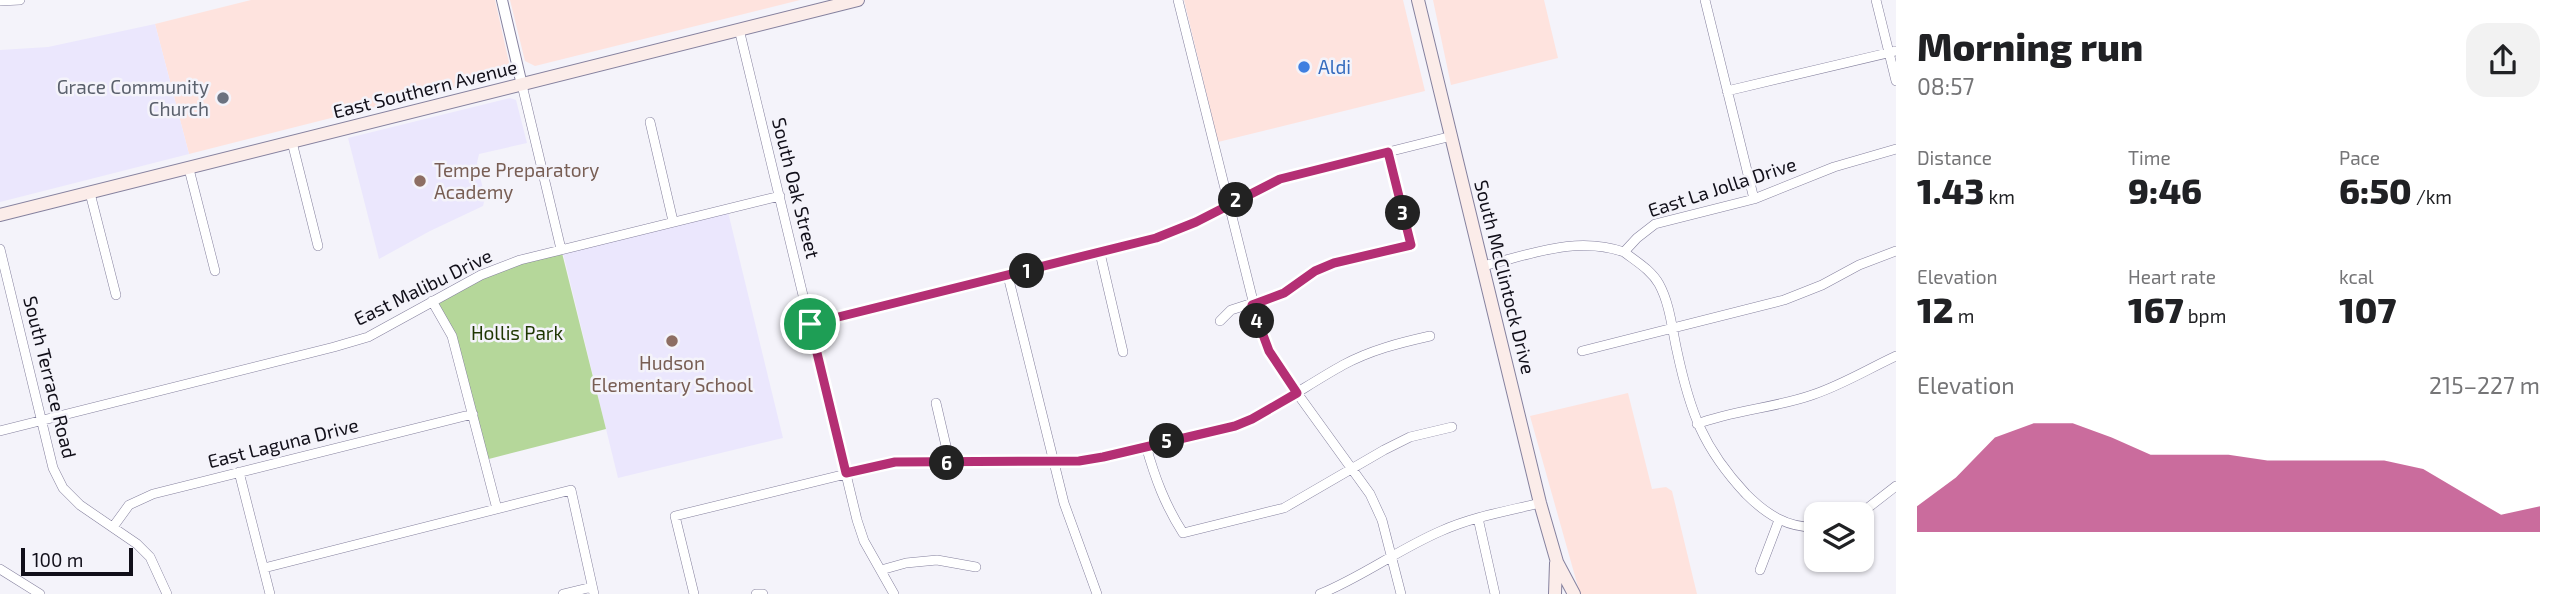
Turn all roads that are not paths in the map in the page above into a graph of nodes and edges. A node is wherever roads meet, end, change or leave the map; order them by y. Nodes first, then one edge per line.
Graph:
1 (20, 0) edge
2 (502, 0) edge
3 (858, 0) edge
4 (1178, 0) edge
5 (1418, 0) edge
6 (1705, 0) edge
7 (1876, 0) edge
8 (0, 1) edge
9 (739, 29) junction
10 (1892, 52) edge
11 (1896, 81) edge
12 (522, 85) junction
13 (1727, 90) junction
14 (650, 122) dead end
15 (1452, 136) junction
16 (292, 142) junction
17 (1896, 149) edge
18 (1388, 152) junction
19 (188, 169) junction
20 (90, 193) junction
21 (780, 195) junction
22 (1754, 199) junction
23 (1227, 205) junction
24 (0, 215) edge
25 (673, 221) junction
26 (318, 246) dead end
27 (0, 248) edge
28 (561, 249) junction
29 (1896, 251) edge
30 (1623, 252) junction
31 (1100, 253) junction
32 (1483, 266) junction
33 (215, 271) dead end
34 (1009, 276) junction
35 (116, 295) dead end
36 (432, 301) junction
37 (1252, 305) junction
38 (1220, 321) dead end
39 (810, 324) junction
40 (1672, 328) junction
41 (1430, 336) dead end
42 (1581, 351) dead end
43 (1123, 352) dead end
44 (1896, 356) edge
45 (1297, 393) junction
46 (936, 402) dead end
47 (473, 414) junction
48 (41, 421) junction
49 (1697, 424) junction
50 (1452, 427) dead end
51 (0, 431) edge
52 (1146, 446) junction
53 (950, 463) junction
54 (1054, 463) junction
55 (1353, 468) junction
56 (239, 472) junction
57 (846, 473) junction
58 (1896, 486) edge
59 (1540, 503) junction
60 (1874, 503) edge
61 (497, 509) junction
62 (1478, 518) junction
63 (1779, 520) junction
64 (1804, 526) edge
65 (113, 527) junction
66 (1392, 558) junction
67 (1556, 562) junction
68 (976, 567) dead end
69 (264, 568) junction
70 (0, 569) edge
71 (881, 570) junction
72 (1760, 570) dead end
73 (593, 590) edge
74 (40, 594) edge
75 (167, 594) edge
76 (270, 594) edge
77 (563, 594) edge
78 (694, 594) edge
79 (756, 594) edge
80 (763, 594) edge
81 (894, 594) edge
82 (1097, 594) edge
83 (1320, 594) edge
84 (1401, 594) edge
85 (1495, 594) edge
86 (1555, 594) edge
87 (1574, 594) edge

1 - 8 street
2 - 12 street
3 - 9 main road, East Southern Avenue
4 - 23 street
5 - 15 main road, South McClintock Drive
6 - 13 street
7 - 10 street
9 - 12 main road, East Southern Avenue
9 - 21 street, South Oak Street
10 - 11 street
10 - 13 street
12 - 16 main road, East Southern Avenue
12 - 28 street
13 - 22 street
14 - 25 street
15 - 18 street
15 - 32 main road, South McClintock Drive
16 - 19 main road, East Southern Avenue
16 - 26 street
17 - 22 street, East La Jolla Drive
18 - 23 street
18 - 37 street
19 - 20 main road, East Southern Avenue
19 - 33 street
20 - 24 main road, East Southern Avenue
20 - 35 street
21 - 25 street, East Malibu Drive
21 - 39 street, South Oak Street
22 - 30 street, East La Jolla Drive
23 - 31 street
23 - 37 street
25 - 28 street, East Malibu Drive
27 - 48 street, South Terrace Road
28 - 36 street, East Malibu Drive
29 - 40 street
30 - 32 street
30 - 40 street
31 - 34 street
31 - 43 street
32 - 59 main road, South McClintock Drive
34 - 39 street
34 - 54 street
36 - 47 street
36 - 48 street, East Malibu Drive
37 - 38 street
37 - 45 street
39 - 57 street, South Oak Street
40 - 42 street
40 - 49 street
41 - 45 street
44 - 49 street
45 - 52 street
45 - 55 street
46 - 53 street
47 - 56 street, East Laguna Drive
47 - 61 street
48 - 51 street, East Malibu Drive
48 - 65 street, South Terrace Road
49 - 63 street
50 - 55 street
52 - 54 street
52 - 55 street
53 - 54 street
53 - 57 street
54 - 82 street
55 - 66 street
56 - 65 street, East Laguna Drive
56 - 69 street
57 - 71 street, South Oak Street
57 - 78 street
58 - 60 street
59 - 62 street
59 - 67 main road, South McClintock Drive
61 - 69 street
61 - 73 street
62 - 66 street
62 - 85 street
63 - 64 street
63 - 72 street
65 - 75 street, South Terrace Road
66 - 83 street
66 - 84 street
67 - 86 main road, South McClintock Drive
67 - 87 main road, South McClintock Drive
68 - 71 street
69 - 76 street
70 - 74 street
71 - 81 street, South Oak Street
73 - 77 street
79 - 80 street

